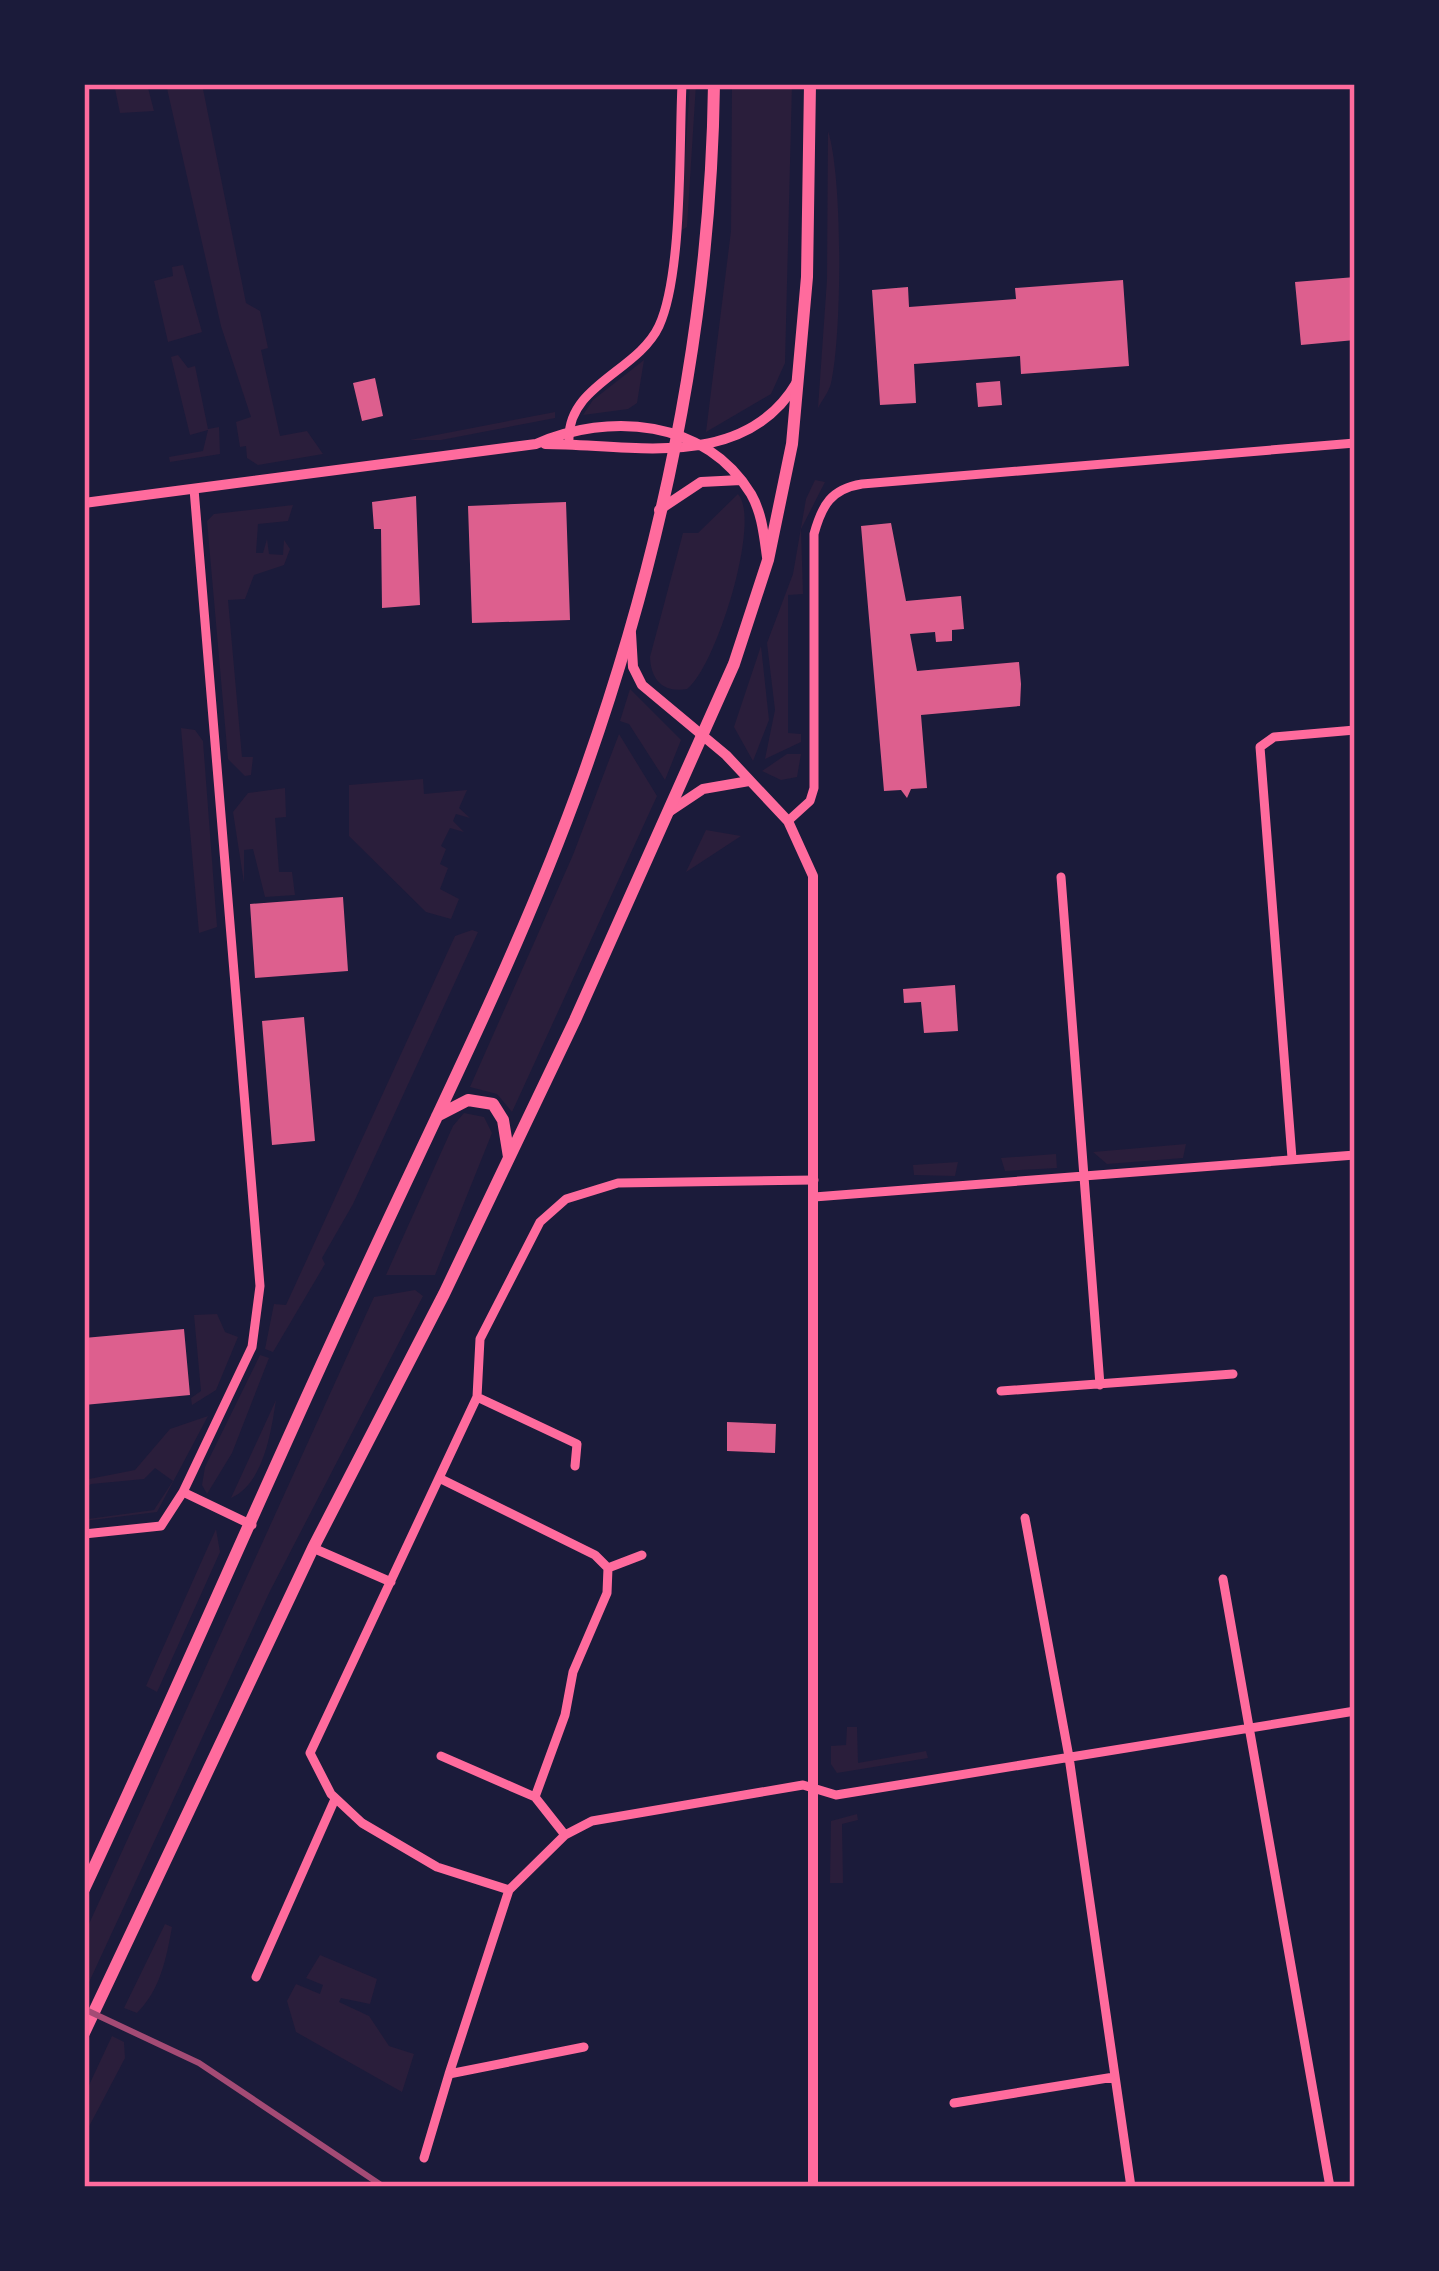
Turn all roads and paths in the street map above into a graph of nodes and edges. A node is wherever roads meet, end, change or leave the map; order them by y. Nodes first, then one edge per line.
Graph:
1 (682, 84) edge
2 (713, 84) edge
3 (811, 84) edge
4 (801, 375) junction
5 (569, 430) junction
6 (677, 433) junction
7 (1355, 443) edge
8 (536, 444) junction
9 (569, 444) junction
10 (700, 446) junction
11 (674, 450) junction
12 (741, 480) junction
13 (194, 489) junction
14 (84, 502) edge
15 (659, 510) junction
16 (768, 560) junction
17 (632, 623) junction
18 (1355, 730) edge
19 (705, 737) junction
20 (749, 781) junction
21 (670, 812) junction
22 (788, 821) junction
23 (1061, 877) dead end
24 (436, 1116) junction
25 (1355, 1155) edge
26 (509, 1158) junction
27 (1292, 1158) junction
28 (1085, 1177) junction
29 (814, 1180) junction
30 (814, 1196) junction
31 (1233, 1374) dead end
32 (1100, 1385) junction
33 (1001, 1391) dead end
34 (477, 1396) junction
35 (575, 1466) dead end
36 (439, 1478) junction
37 (183, 1492) junction
38 (1025, 1518) dead end
39 (252, 1525) junction
40 (84, 1534) edge
41 (313, 1548) junction
42 (642, 1555) dead end
43 (608, 1568) junction
44 (1223, 1580) dead end
45 (391, 1582) junction
46 (1355, 1712) edge
47 (1249, 1728) junction
48 (441, 1756) dead end
49 (1069, 1757) junction
50 (814, 1785) junction
51 (535, 1797) junction
52 (335, 1799) junction
53 (565, 1835) junction
54 (84, 1889) edge
55 (508, 1890) junction
56 (256, 1977) dead end
57 (84, 2033) edge
58 (584, 2047) dead end
59 (449, 2074) junction
60 (1114, 2077) junction
61 (954, 2103) dead end
62 (424, 2158) dead end
63 (813, 2187) edge
64 (1131, 2187) edge
65 (1330, 2187) edge

1 - 5 street
2 - 6 main road
3 - 4 main road
4 - 10 street
4 - 16 main road
5 - 6 street
5 - 8 street
5 - 9 street
6 - 10 street
6 - 11 main road
7 - 22 street
8 - 9 street
8 - 13 street
9 - 11 street
10 - 11 street
10 - 12 street
11 - 15 main road
12 - 15 street
12 - 16 street
13 - 14 street
13 - 37 street
15 - 17 main road
16 - 19 main road
17 - 19 street
17 - 24 main road
18 - 27 street
19 - 20 street
19 - 21 main road
20 - 21 street
20 - 22 street
21 - 26 main road
22 - 29 street
23 - 28 street
24 - 26 main road
24 - 39 main road
25 - 27 street
26 - 41 main road
27 - 28 street
28 - 30 street
28 - 32 street
29 - 30 street
29 - 34 street
30 - 50 street
31 - 32 street
32 - 33 street
34 - 35 street
34 - 36 street
36 - 43 street
36 - 45 street
37 - 39 street
37 - 40 street
38 - 49 street
39 - 54 main road
41 - 45 street
41 - 57 main road
42 - 43 street
43 - 51 street
44 - 47 street
45 - 52 street
46 - 47 street
47 - 49 street
47 - 65 street
48 - 51 street
49 - 50 street
49 - 60 street
50 - 53 street
50 - 63 street
51 - 53 street
52 - 55 street
52 - 56 street
53 - 55 street
55 - 59 street
58 - 59 street
59 - 62 street
60 - 61 street
60 - 64 street

